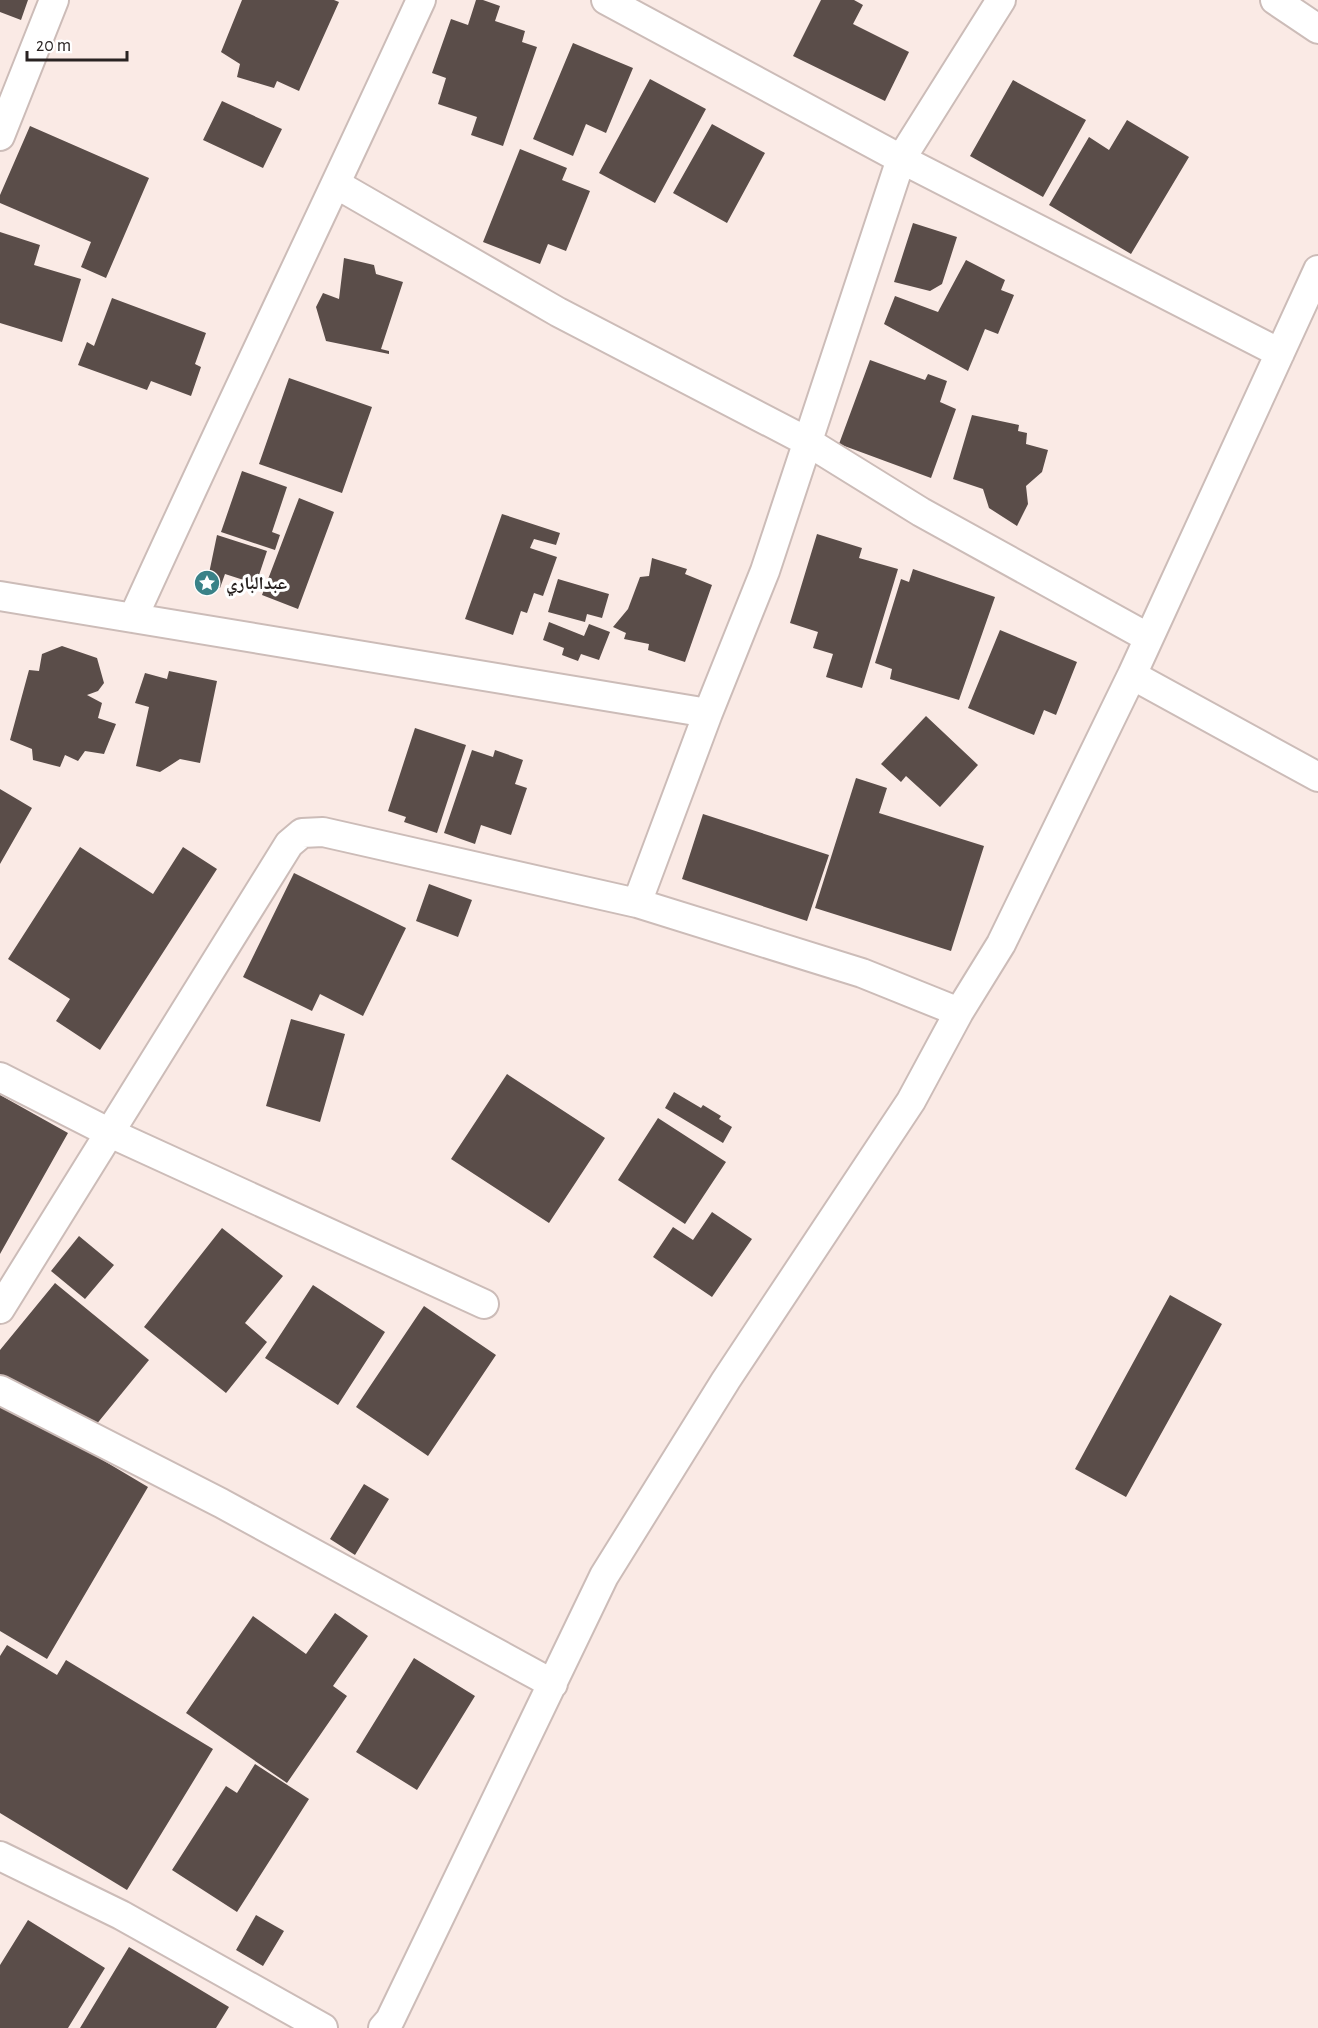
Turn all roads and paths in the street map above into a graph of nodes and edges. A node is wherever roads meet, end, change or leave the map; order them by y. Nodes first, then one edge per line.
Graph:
1 (54, 0) edge
2 (421, 0) edge
3 (606, 0) edge
4 (1000, 0) edge
5 (1275, 0) edge
6 (1318, 30) edge
7 (0, 136) edge
8 (901, 159) junction
9 (336, 184) junction
10 (1318, 270) edge
11 (1281, 353) junction
12 (808, 442) junction
13 (0, 596) edge
14 (132, 618) junction
15 (1149, 638) junction
16 (1132, 675) junction
17 (708, 713) junction
18 (1318, 777) edge
19 (638, 903) junction
20 (959, 1012) junction
21 (0, 1077) edge
22 (110, 1133) junction
23 (10, 1274) edge
24 (484, 1304) dead end
25 (0, 1310) edge
26 (0, 1390) edge
27 (553, 1684) junction
28 (0, 1856) edge
29 (323, 2028) edge
30 (383, 2028) edge

1 - 7 street
2 - 9 street
3 - 8 street
4 - 8 street
5 - 6 street
8 - 11 street
8 - 12 street
9 - 12 street
9 - 14 street
10 - 11 street
11 - 15 street
12 - 15 street
12 - 17 street
13 - 14 street
14 - 17 street
15 - 16 street
16 - 18 street
16 - 20 street
17 - 19 street
19 - 20 street
19 - 22 street
20 - 27 street
21 - 22 street
22 - 23 street
22 - 24 street
23 - 25 street
26 - 27 street
27 - 30 street
28 - 29 street

